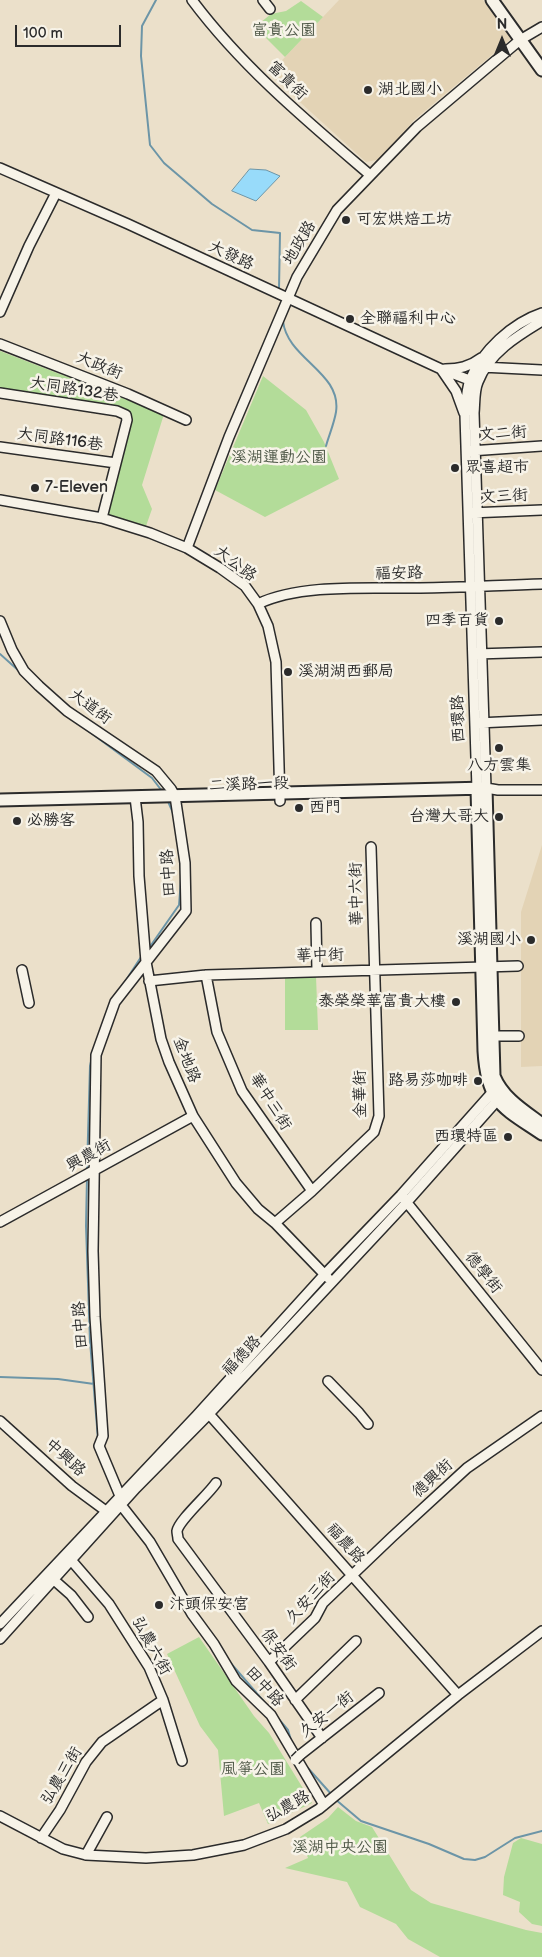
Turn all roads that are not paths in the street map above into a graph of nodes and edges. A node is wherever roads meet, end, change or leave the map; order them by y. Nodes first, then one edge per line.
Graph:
1 (192, 0) edge
2 (263, 0) edge
3 (492, 0) edge
4 (270, 9) dead end
5 (542, 27) edge
6 (520, 40) junction
7 (542, 70) edge
8 (0, 168) edge
9 (370, 175) junction
10 (56, 193) junction
11 (288, 299) junction
12 (0, 312) edge
13 (542, 312) edge
14 (542, 321) edge
15 (0, 344) edge
16 (485, 355) junction
17 (482, 367) junction
18 (441, 369) junction
19 (542, 370) edge
20 (473, 382) junction
21 (0, 393) edge
22 (464, 415) junction
23 (186, 420) dead end
24 (542, 446) edge
25 (0, 447) edge
26 (470, 451) junction
27 (116, 463) junction
28 (0, 500) edge
29 (542, 510) edge
30 (472, 513) junction
31 (102, 518) junction
32 (187, 548) junction
33 (542, 584) edge
34 (475, 588) junction
35 (258, 604) junction
36 (0, 621) edge
37 (542, 652) edge
38 (477, 654) junction
39 (542, 720) edge
40 (479, 722) junction
41 (542, 790) edge
42 (482, 792) junction
43 (280, 797) junction
44 (0, 800) edge
45 (170, 800) junction
46 (136, 801) junction
47 (0, 807) edge
48 (371, 847) dead end
49 (316, 923) dead end
50 (146, 962) junction
51 (518, 966) dead end
52 (487, 967) junction
53 (22, 970) dead end
54 (374, 970) junction
55 (317, 971) junction
56 (206, 975) junction
57 (149, 981) junction
58 (29, 1003) dead end
59 (493, 1036) junction
60 (519, 1036) dead end
61 (498, 1093) junction
62 (193, 1116) junction
63 (542, 1124) edge
64 (542, 1134) edge
65 (94, 1171) junction
66 (312, 1191) junction
67 (404, 1198) junction
68 (0, 1222) edge
69 (275, 1222) junction
70 (328, 1278) junction
71 (542, 1370) edge
72 (328, 1381) dead end
73 (209, 1414) junction
74 (542, 1416) edge
75 (0, 1421) edge
76 (368, 1424) dead end
77 (216, 1483) dead end
78 (121, 1500) junction
79 (109, 1513) junction
80 (71, 1560) junction
81 (353, 1576) junction
82 (54, 1580) junction
83 (88, 1617) dead end
84 (0, 1624) edge
85 (542, 1631) edge
86 (0, 1639) edge
87 (356, 1641) dead end
88 (269, 1662) junction
89 (379, 1693) dead end
90 (458, 1694) junction
91 (163, 1700) junction
92 (295, 1700) junction
93 (322, 1738) junction
94 (297, 1757) junction
95 (182, 1761) dead end
96 (330, 1800) junction
97 (0, 1816) edge
98 (107, 1817) dead end
99 (41, 1838) junction
100 (86, 1855) junction

1 - 9 street, 富貴街
2 - 4 street
3 - 6 main road
5 - 6 street, 地政路
6 - 7 main road
6 - 9 street, 地政路
8 - 10 street, 大發路
9 - 11 street, 地政路
10 - 11 street, 大發路
10 - 12 street
11 - 18 street, 大發路
11 - 32 street, 地政路
13 - 16 street, 西環路
14 - 17 street, 西環路
15 - 23 street, 大政街
16 - 17 street, 西環路
16 - 18 street
17 - 19 street
17 - 20 street, 西環路
18 - 20 street, 大發路
18 - 22 street
20 - 22 street, 西環路
20 - 26 street, 西環路
21 - 27 street, 大同路132巷
22 - 26 street, 西環路
24 - 26 street, 文二街
25 - 27 street, 大同路116巷
26 - 30 street, 西環路
27 - 31 street, 大同路132巷
28 - 31 street, 大公路
29 - 30 street, 文三街
30 - 34 street, 西環路
31 - 32 street, 大公路
32 - 35 street, 大公路
33 - 34 street, 福安路
34 - 35 street, 福安路
34 - 38 street, 西環路
35 - 43 street, 大公路
36 - 45 street, 大道街
37 - 38 street
38 - 40 street, 西環路
39 - 40 street
40 - 42 street, 西環路
41 - 42 street, 二溪路一段
42 - 43 main road, 二溪路一段
42 - 52 main road, 西環路
43 - 45 main road, 二溪路一段
44 - 46 main road, 二溪路一段
45 - 46 main road, 二溪路一段
45 - 50 street, 田中路
46 - 47 main road, 二溪路一段
46 - 50 street, 金地路
48 - 54 street, 華中六街
49 - 55 street
50 - 57 street, 金地路
50 - 65 street, 田中路
51 - 52 street, 華中街
52 - 54 street, 華中街
52 - 59 main road, 西環路
52 - 61 main road, 西環路
53 - 58 street
54 - 55 street, 華中街
54 - 66 street, 金華街
55 - 56 street, 華中街
56 - 57 street, 華中街
56 - 66 street, 華中三街
57 - 62 street, 金地路
59 - 60 street
59 - 61 main road, 西環路
61 - 63 main road
61 - 64 main road
61 - 67 street, 福德路
62 - 65 street, 興農街
62 - 69 street, 金地路
65 - 68 street, 興農街
65 - 78 street, 田中路
66 - 69 street
67 - 70 street, 福德路
67 - 71 street, 德學街
69 - 70 street, 金地路
70 - 73 street, 福德路
70 - 78 street, 福德路
72 - 76 street
73 - 78 street, 福德路
73 - 81 street, 福農路
74 - 81 street, 德興街
75 - 79 street, 中興路
77 - 88 street, 保安街
78 - 79 street, 福德路
78 - 94 street, 田中路
79 - 80 street, 福德路
79 - 84 street, 福德路
80 - 82 street, 福德路
80 - 91 street, 弘農六街
81 - 88 street, 久安三街
81 - 90 street, 福農路
82 - 83 street
82 - 86 street, 福德路
85 - 90 street, 弘農路
87 - 92 street
88 - 92 street, 保安街
89 - 93 street, 久安一街
90 - 96 street, 弘農路
91 - 95 street, 弘農六街
91 - 99 street, 弘農三街
92 - 93 street, 保安街
93 - 94 street, 久安一街
94 - 96 street, 田中路
96 - 100 street, 弘農路
97 - 99 street, 弘農路
98 - 100 street
99 - 100 street, 弘農路

